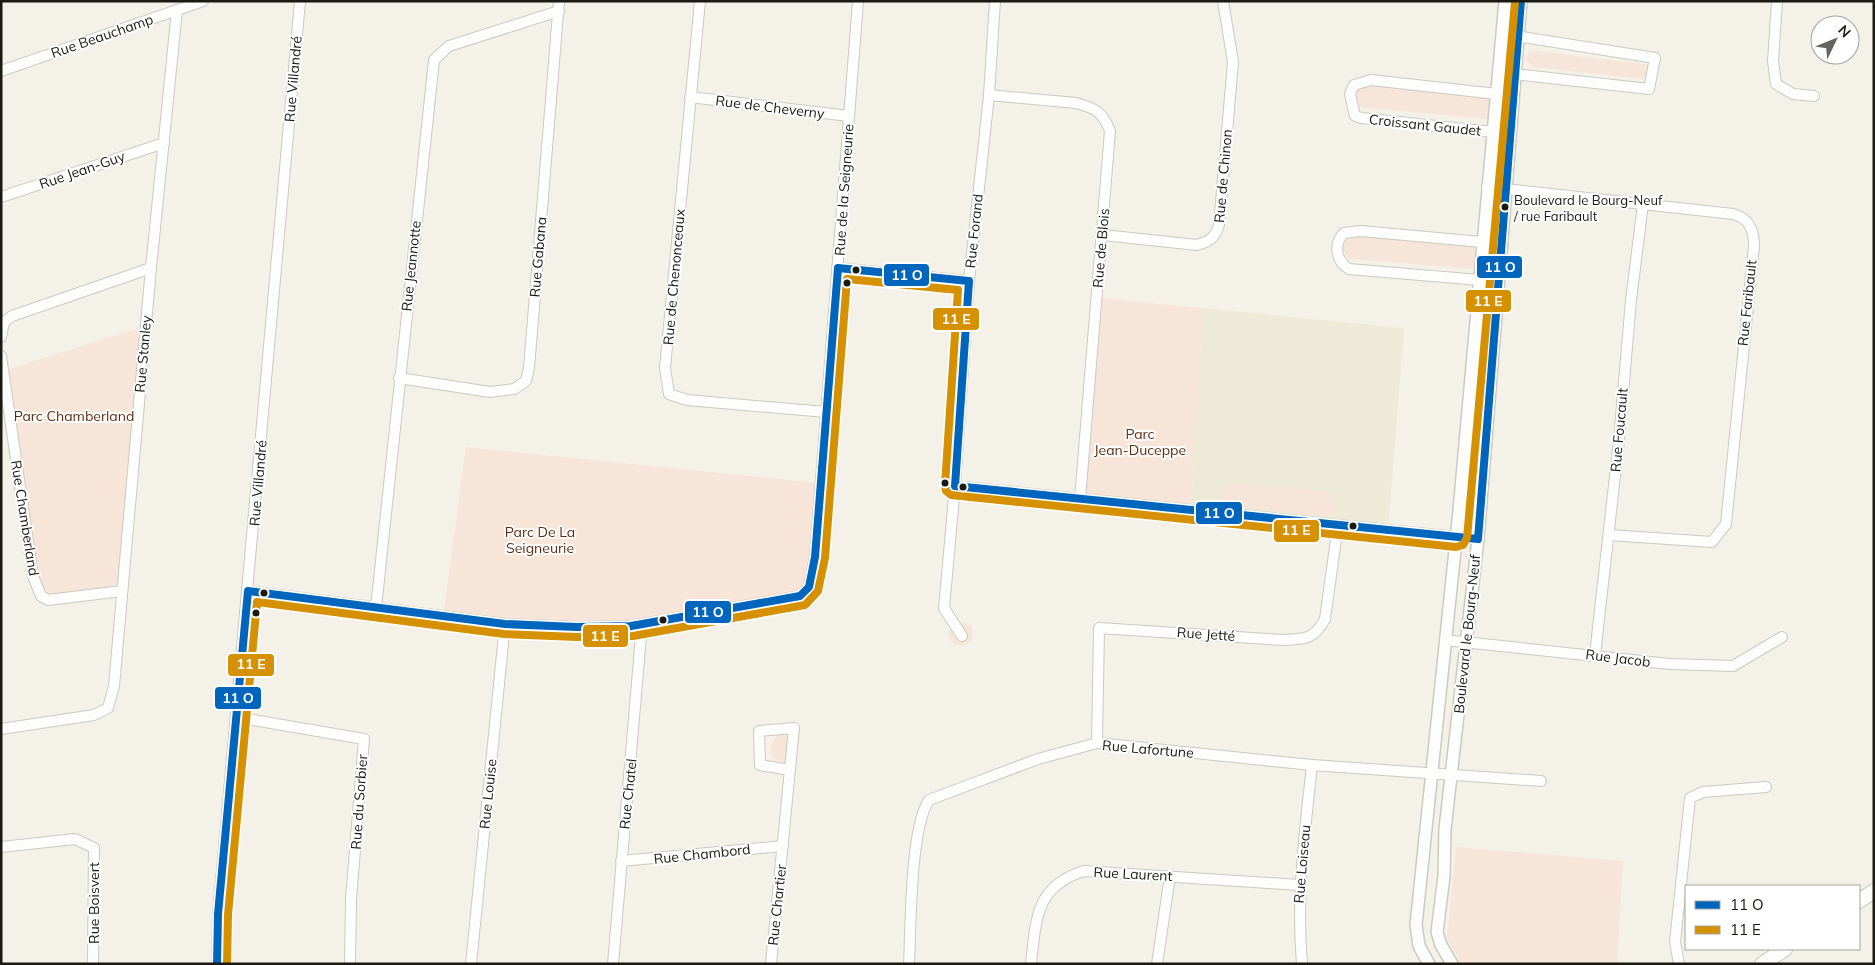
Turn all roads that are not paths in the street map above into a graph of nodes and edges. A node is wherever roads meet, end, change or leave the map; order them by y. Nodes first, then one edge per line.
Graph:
1 (203, 1) edge
2 (300, 1) edge
3 (700, 1) edge
4 (858, 1) edge
5 (995, 1) edge
6 (1223, 1) edge
7 (1505, 1) edge
8 (1521, 1) edge
9 (1777, 1) edge
10 (559, 6) edge
11 (177, 10) junction
12 (1516, 36) junction
13 (1, 71) edge
14 (1514, 74) junction
15 (1497, 94) junction
16 (989, 95) junction
17 (1814, 96) dead end
18 (690, 97) junction
19 (849, 116) junction
20 (1492, 132) junction
21 (164, 143) junction
22 (1487, 187) junction
23 (1506, 189) junction
24 (1, 197) edge
25 (1643, 204) junction
26 (1103, 235) junction
27 (1482, 242) junction
28 (151, 268) junction
29 (838, 268) junction
30 (1480, 280) junction
31 (969, 281) junction
32 (1, 337) edge
33 (1, 356) edge
34 (399, 378) junction
35 (826, 412) junction
36 (956, 486) junction
37 (1080, 499) junction
38 (1338, 525) junction
39 (1610, 535) junction
40 (1456, 537) junction
41 (1478, 539) junction
42 (122, 591) junction
43 (248, 591) junction
44 (376, 608) junction
45 (505, 624) junction
46 (642, 624) junction
47 (962, 636) dead end
48 (1782, 637) dead end
49 (1446, 640) junction
50 (1467, 642) junction
51 (1595, 655) junction
52 (236, 717) junction
53 (1, 729) edge
54 (1097, 743) junction
55 (1312, 764) junction
56 (790, 770) junction
57 (1431, 774) junction
58 (1451, 776) junction
59 (1541, 780) dead end
60 (1766, 787) dead end
61 (783, 846) junction
62 (1, 847) edge
63 (621, 862) junction
64 (1170, 876) junction
65 (1299, 885) junction
66 (1874, 891) edge
67 (1860, 900) edge
68 (1783, 950) edge
69 (93, 964) edge
70 (217, 964) edge
71 (350, 964) edge
72 (471, 964) edge
73 (613, 964) edge
74 (770, 964) edge
75 (909, 964) edge
76 (1031, 964) edge
77 (1157, 964) edge
78 (1302, 964) edge
79 (1430, 964) edge
80 (1452, 964) edge
81 (1679, 964) edge
82 (1762, 964) edge

1 - 11 street, Rue Beauchamp
2 - 43 street, Rue Villandré
3 - 18 street, Rue de Chenonceaux
4 - 19 street, Rue de la Seigneurie
5 - 16 street, Rue Forand
6 - 26 street, Rue de Chinon
7 - 15 street, Boulevard le Bourg-Neuf
8 - 12 street, Boulevard le Bourg-Neuf
9 - 17 street
10 - 34 street, Rue Jeannotte
10 - 34 street, Rue Gabana
11 - 13 street, Rue Beauchamp
11 - 21 street, Rue Stanley
12 - 14 street, Boulevard le Bourg-Neuf
12 - 14 street
14 - 23 street, Boulevard le Bourg-Neuf
15 - 20 street, Boulevard le Bourg-Neuf
15 - 20 street, Croissant Gaudet
16 - 26 street, Rue de Blois
16 - 31 street, Rue Forand
18 - 19 street, Rue de Cheverny
18 - 35 street, Rue de Chenonceaux
19 - 29 street, Rue de la Seigneurie
20 - 22 street, Boulevard le Bourg-Neuf
21 - 24 street, Rue Jean-Guy
21 - 28 street, Rue Stanley
22 - 23 street, Rue Faribault
22 - 27 street, Boulevard le Bourg-Neuf
23 - 25 street, Rue Faribault
23 - 41 street, Boulevard le Bourg-Neuf
25 - 39 street, Rue Foucault
25 - 39 street, Rue Faribault
26 - 37 street, Rue de Blois
27 - 30 street, Boulevard le Bourg-Neuf
27 - 30 street
28 - 32 street
28 - 42 street, Rue Stanley
29 - 31 street
29 - 35 street, Rue de la Seigneurie
30 - 40 street, Boulevard le Bourg-Neuf
31 - 36 street, Rue Forand
33 - 42 street, Rue Chamberland
34 - 44 street, Rue Jeannotte
35 - 46 street, Rue de la Seigneurie
36 - 37 street
36 - 47 street, Rue Forand
37 - 38 street
38 - 40 street
38 - 54 street, Rue Jetté
39 - 51 street, Rue Foucault
40 - 41 street
40 - 49 street, Boulevard le Bourg-Neuf
41 - 50 street, Boulevard le Bourg-Neuf
42 - 53 street, Rue Stanley
43 - 44 street, Rue de la Seigneurie
43 - 52 street, Rue Villandré
44 - 45 street, Rue de la Seigneurie
45 - 46 street, Rue de la Seigneurie
45 - 72 street, Rue Louise
46 - 63 street, Rue Chatel
48 - 51 street, Rue Jacob
49 - 50 street, Rue Jacob
49 - 57 street, Boulevard le Bourg-Neuf
50 - 51 street, Rue Jacob
50 - 58 street, Boulevard le Bourg-Neuf
52 - 70 street, Rue Villandré
52 - 71 street, Rue du Sorbier
54 - 55 street, Rue Lafortune
54 - 75 street, Rue Lafortune
55 - 57 street, Rue Lafortune
55 - 65 street, Rue Loiseau
56 - 56 street, Rue Chartier
56 - 61 street, Rue Chartier
57 - 58 street, Rue Lafortune
57 - 79 street, Boulevard le Bourg-Neuf
58 - 59 street, Rue Lafortune
58 - 80 street, Boulevard le Bourg-Neuf
60 - 81 street
61 - 63 street, Rue Chambord
61 - 74 street, Rue Chartier
62 - 69 street, Rue Boisvert
63 - 73 street, Rue Chatel
64 - 65 street, Rue Laurent
64 - 76 street, Rue Laurent
64 - 77 street
65 - 78 street, Rue Loiseau
66 - 67 main road
68 - 82 main road

